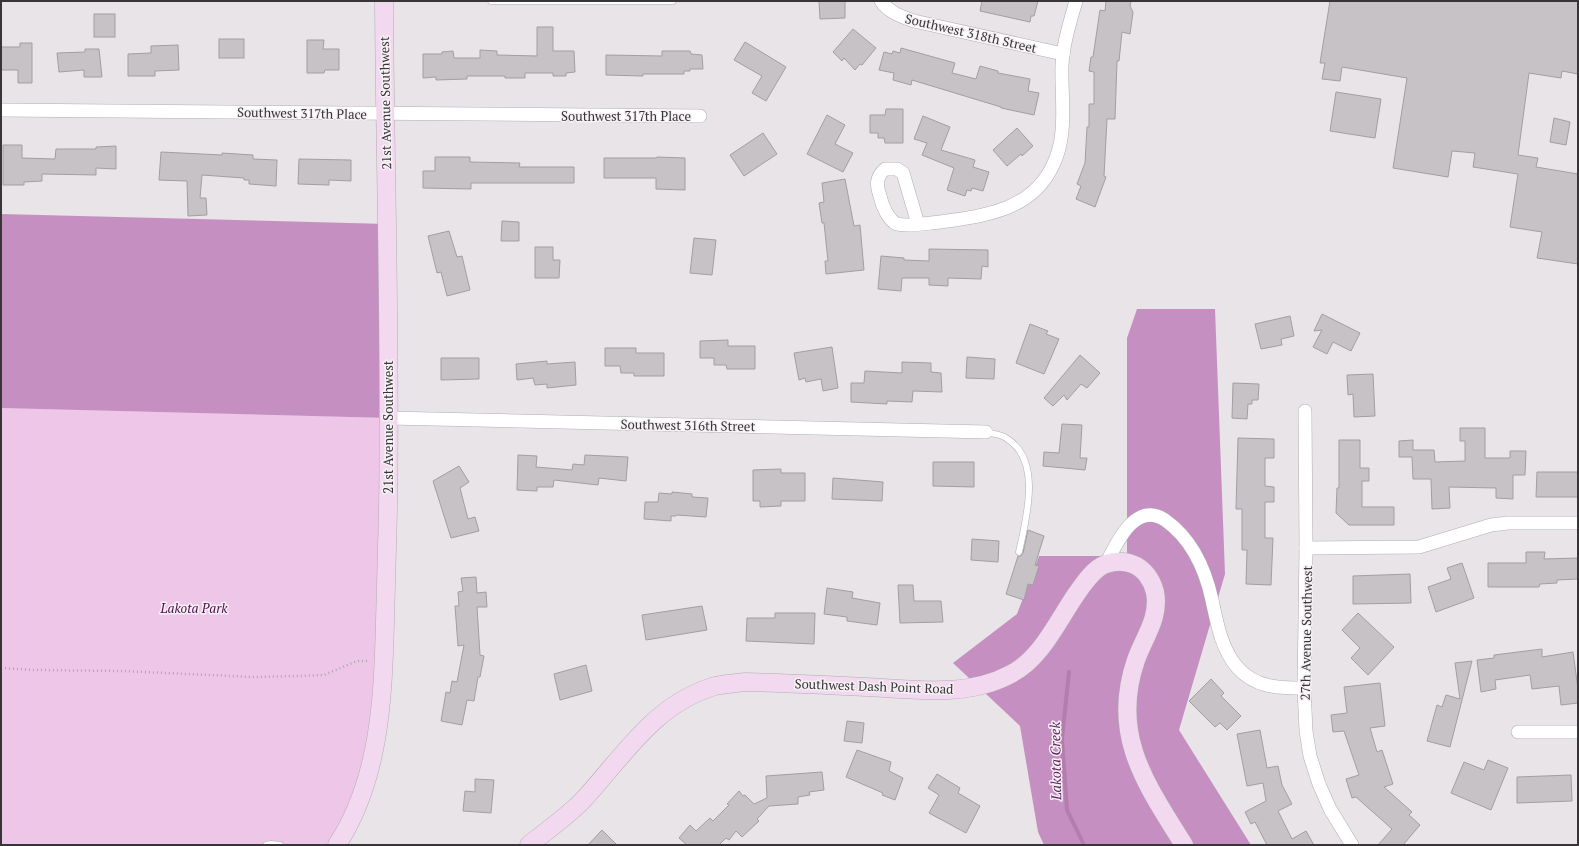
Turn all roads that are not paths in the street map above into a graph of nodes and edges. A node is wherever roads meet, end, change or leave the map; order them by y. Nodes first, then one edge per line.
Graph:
1 (384, 1) edge
2 (491, 1) edge
3 (673, 1) edge
4 (1076, 1) edge
5 (882, 2) edge
6 (1063, 54) junction
7 (1, 110) edge
8 (385, 114) junction
9 (700, 116) dead end
10 (918, 224) dead end
11 (1305, 411) dead end
12 (390, 418) junction
13 (986, 432) joint
14 (1578, 523) edge
15 (1306, 548) junction
16 (1019, 552) dead end
17 (1106, 564) junction
18 (1304, 688) junction
19 (1518, 732) dead end
20 (1578, 732) edge
21 (266, 845) edge
22 (280, 845) edge
23 (337, 845) edge
24 (529, 845) edge
25 (1184, 845) edge
26 (1352, 845) edge

1 - 8 main road, 21st Avenue Southwest
2 - 3 lane
4 - 6 street
5 - 6 street, Southwest 318th Street
6 - 10 street
7 - 8 street, Southwest 317th Place
8 - 9 street, Southwest 317th Place
8 - 12 main road, 21st Avenue Southwest
11 - 15 street, 27th Avenue Southwest
12 - 13 street, Southwest 316th Street
12 - 23 main road, 21st Avenue Southwest
13 - 16 lane
14 - 15 street
15 - 18 street, 27th Avenue Southwest
17 - 18 street
17 - 24 main road, Southwest Dash Point Road
17 - 25 main road
18 - 26 street, 27th Avenue Southwest
19 - 20 street
21 - 22 lane

